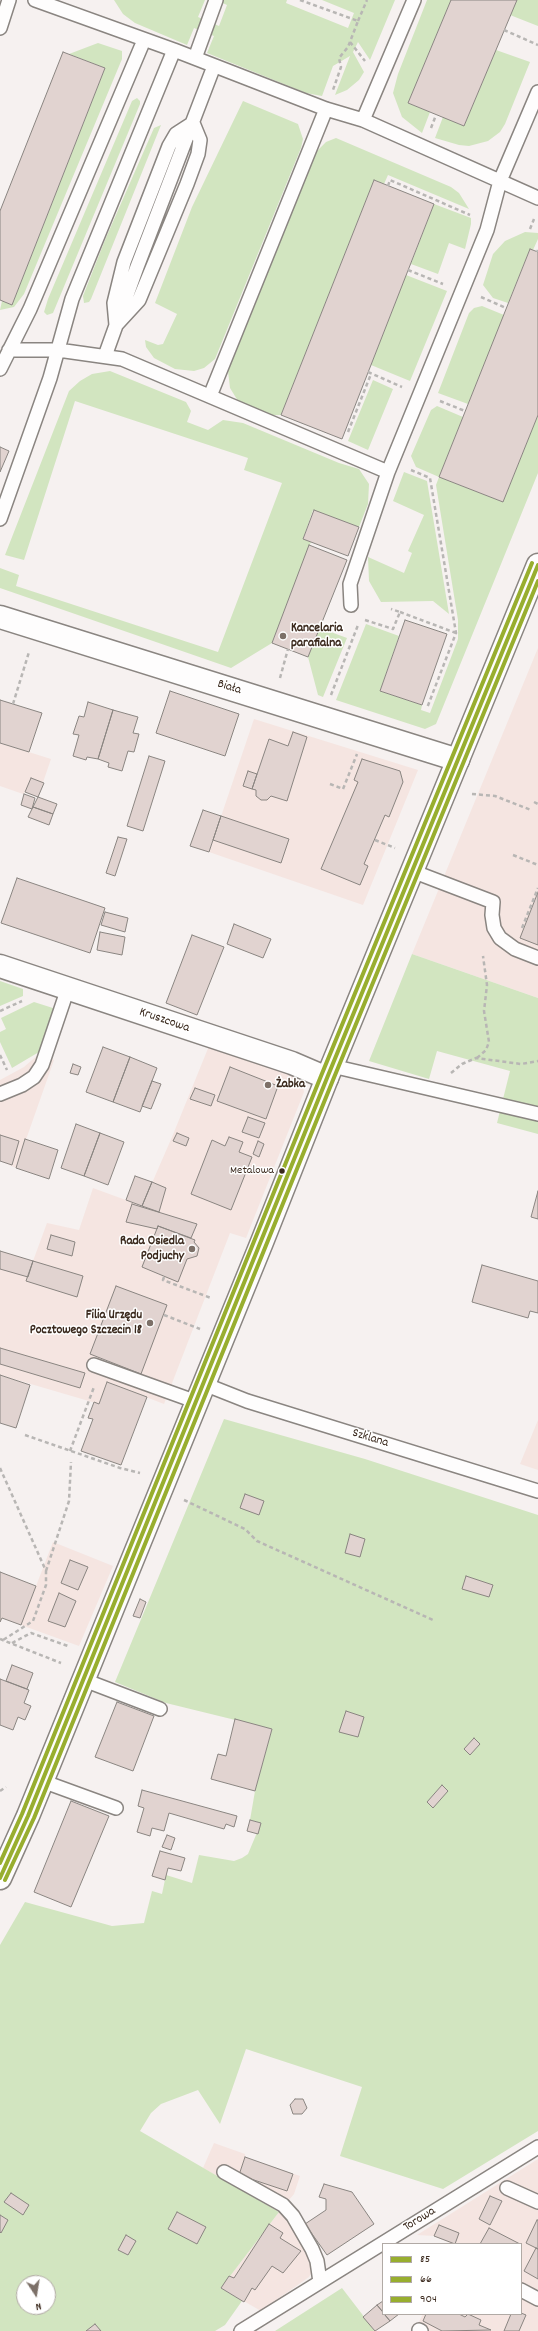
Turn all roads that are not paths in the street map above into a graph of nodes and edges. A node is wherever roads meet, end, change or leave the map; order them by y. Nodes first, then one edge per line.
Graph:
1 (9, 0) edge
2 (35, 0) edge
3 (216, 0) edge
4 (414, 0) edge
5 (0, 28) edge
6 (144, 40) junction
7 (174, 50) junction
8 (195, 58) junction
9 (214, 66) junction
10 (538, 92) edge
11 (326, 109) junction
12 (363, 120) junction
13 (193, 123) junction
14 (500, 181) junction
15 (538, 198) edge
16 (116, 325) junction
17 (9, 350) junction
18 (58, 350) junction
19 (105, 356) junction
20 (0, 369) edge
21 (210, 396) junction
22 (388, 472) junction
23 (0, 519) edge
24 (538, 565) edge
25 (351, 605) dead end
26 (0, 617) edge
27 (458, 760) junction
28 (412, 871) junction
29 (538, 958) edge
30 (0, 966) edge
31 (68, 988) junction
32 (329, 1072) junction
33 (0, 1094) edge
34 (538, 1114) edge
35 (98, 1366) road end
36 (200, 1393) junction
37 (538, 1491) edge
38 (84, 1680) junction
39 (160, 1709) dead end
40 (42, 1781) junction
41 (116, 1808) dead end
42 (0, 1878) edge
43 (538, 2147) edge
44 (224, 2172) dead end
45 (507, 2188) dead end
46 (538, 2202) edge
47 (383, 2243) edge
48 (382, 2244) edge
49 (320, 2282) junction
50 (522, 2290) edge
51 (538, 2298) edge
52 (241, 2331) edge

1 - 5 lane
2 - 6 lane
3 - 8 lane
4 - 12 lane
6 - 7 lane
6 - 17 lane
7 - 8 lane
7 - 18 lane
8 - 9 lane
9 - 11 lane
9 - 13 lane
10 - 14 lane
11 - 12 lane
11 - 21 lane
12 - 14 lane
13 - 16 lane
13 - 16 lane
13 - 16 lane
14 - 15 lane
14 - 22 lane
16 - 19 lane
17 - 18 lane
17 - 20 lane
18 - 19 lane
18 - 23 lane
19 - 21 lane
21 - 22 lane
22 - 25 lane
24 - 27 main road
26 - 27 main road, Biała
27 - 28 main road
28 - 29 lane
28 - 32 main road
30 - 31 main road, Kruszcowa
31 - 32 main road, Kruszcowa
31 - 33 lane
32 - 34 lane
32 - 36 main road
35 - 36 lane, Szklana
36 - 37 lane, Szklana
36 - 38 main road
38 - 39 lane
38 - 40 main road
40 - 41 lane
40 - 42 main road
43 - 47 lane, Torowa
44 - 49 lane
45 - 46 lane
48 - 49 lane, Torowa
49 - 52 lane, Torowa
50 - 51 lane

